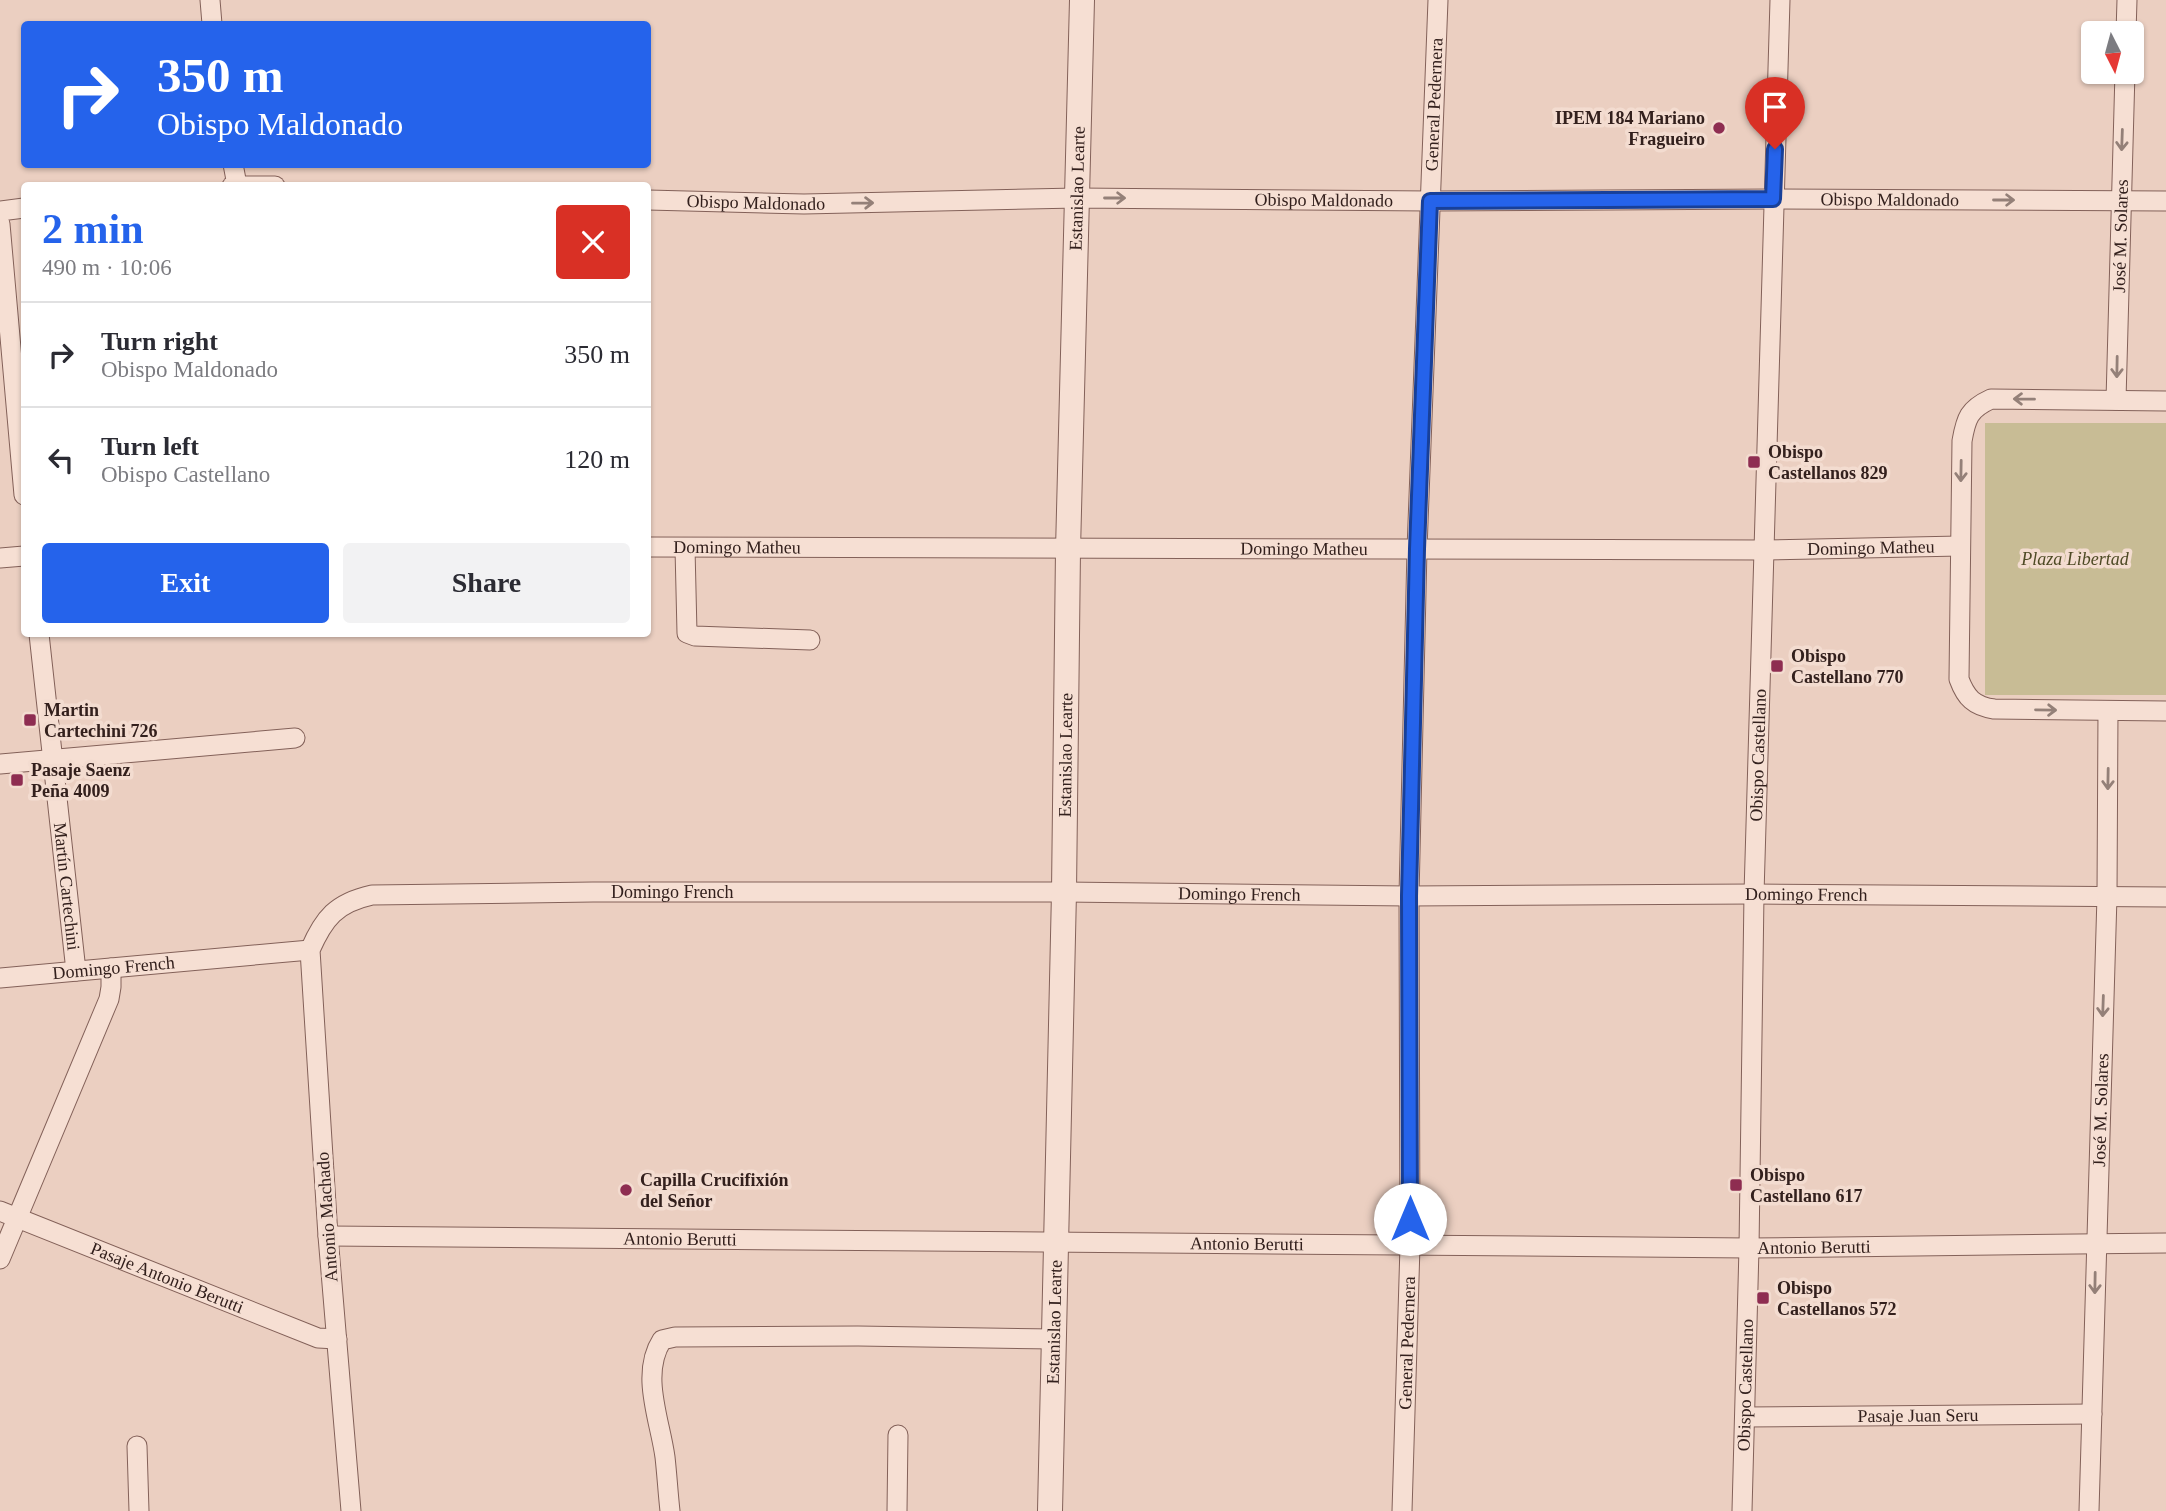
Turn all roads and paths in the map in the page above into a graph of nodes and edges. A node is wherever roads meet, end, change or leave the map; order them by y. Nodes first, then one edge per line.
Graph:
1 (210, 0) edge
2 (1082, 0) edge
3 (1438, 0) edge
4 (1780, 0) edge
5 (2127, 0) edge
6 (212, 21) edge
7 (2126, 21) edge
8 (2125, 84) edge
9 (1077, 198) junction
10 (1773, 199) junction
11 (651, 200) edge
12 (1430, 201) junction
13 (2120, 201) junction
14 (2166, 201) edge
15 (21, 208) edge
16 (0, 211) edge
17 (0, 224) edge
18 (12, 383) edge
19 (2116, 400) junction
20 (2166, 401) edge
21 (21, 467) edge
22 (1960, 546) junction
23 (651, 547) edge
24 (685, 548) junction
25 (1417, 549) junction
26 (1068, 550) junction
27 (1763, 551) junction
28 (21, 556) edge
29 (0, 558) edge
30 (39, 637) edge
31 (810, 640) dead end
32 (2108, 710) junction
33 (2166, 711) edge
34 (295, 737) dead end
35 (52, 759) junction
36 (0, 764) edge
37 (1064, 892) junction
38 (1754, 894) junction
39 (1409, 896) junction
40 (2107, 896) junction
41 (2166, 897) edge
42 (321, 924) joint
43 (310, 950) junction
44 (111, 968) junction
45 (76, 971) junction
46 (0, 978) edge
47 (8, 1214) edge
48 (328, 1236) junction
49 (1056, 1243) junction
50 (2095, 1243) junction
51 (2166, 1243) edge
52 (1410, 1246) junction
53 (1749, 1248) junction
54 (0, 1259) edge
55 (337, 1339) junction
56 (1054, 1339) junction
57 (2092, 1414) junction
58 (1745, 1418) junction
59 (898, 1435) dead end
60 (137, 1446) dead end
61 (139, 1511) edge
62 (351, 1511) edge
63 (670, 1511) edge
64 (897, 1511) edge
65 (1050, 1511) edge
66 (1402, 1511) edge
67 (1742, 1511) edge
68 (2089, 1511) edge

1 - 6 street
2 - 9 street, Estanislao Learte
3 - 12 street, General Pedernera
4 - 10 street, Obispo Castellano
5 - 7 street
8 -> 13 street, José M. Solares
11 -> 9 street, Obispo Maldonado
9 -> 12 street, Obispo Maldonado
9 - 26 street, Estanislao Learte
10 - 12 street, Obispo Maldonado
10 -> 13 street, Obispo Maldonado
10 - 27 street, Obispo Castellano
12 - 25 street, General Pedernera
13 - 14 street, Obispo Maldonado
13 -> 19 street, José M. Solares
15 - 16 street
17 - 18 street
18 - 21 street
19 - 20 street
19 -> 22 street
22 - 27 street, Domingo Matheu
22 -> 32 street
23 - 24 street, Domingo Matheu
24 - 26 street, Domingo Matheu
24 - 31 street
25 - 26 street, Domingo Matheu
25 - 27 street, Domingo Matheu
25 - 39 street, General Pedernera
26 - 37 street, Estanislao Learte
27 - 38 street, Obispo Castellano
28 - 29 street
30 - 35 street, Martín Cartechini
32 - 33 street
32 -> 40 street, José M. Solares
34 - 35 street
35 - 36 street
35 - 45 street, Martín Cartechini
37 - 39 street, Domingo French
37 - 42 street, Domingo French
37 - 49 street, Estanislao Learte
38 - 39 street, Domingo French
38 - 40 street, Domingo French
38 - 53 street, Obispo Castellano
39 - 52 street, General Pedernera
40 - 41 street, Domingo French
40 -> 50 street, José M. Solares
42 - 43 street, Antonio Machado
43 - 44 street, Domingo French
43 - 48 street, Antonio Machado
44 - 45 street, Domingo French
44 - 47 street
45 - 46 street, Domingo French
47 - 54 street
47 - 55 street, Pasaje Antonio Berutti
48 - 49 street, Antonio Berutti
48 - 55 street, Antonio Machado
49 - 52 street, Antonio Berutti
49 - 56 street, Estanislao Learte
50 - 51 street, Antonio Berutti
50 - 53 street, Antonio Berutti
50 -> 57 street, José M. Solares
52 - 53 street, Antonio Berutti
52 - 66 street, General Pedernera
53 - 58 street, Obispo Castellano
55 - 62 street, Antonio Machado
56 - 63 street
56 - 65 street, Estanislao Learte
57 - 58 street, Pasaje Juan Seru
57 - 68 street, José M. Solares
58 - 67 street, Obispo Castellano
59 - 64 street
60 - 61 street

